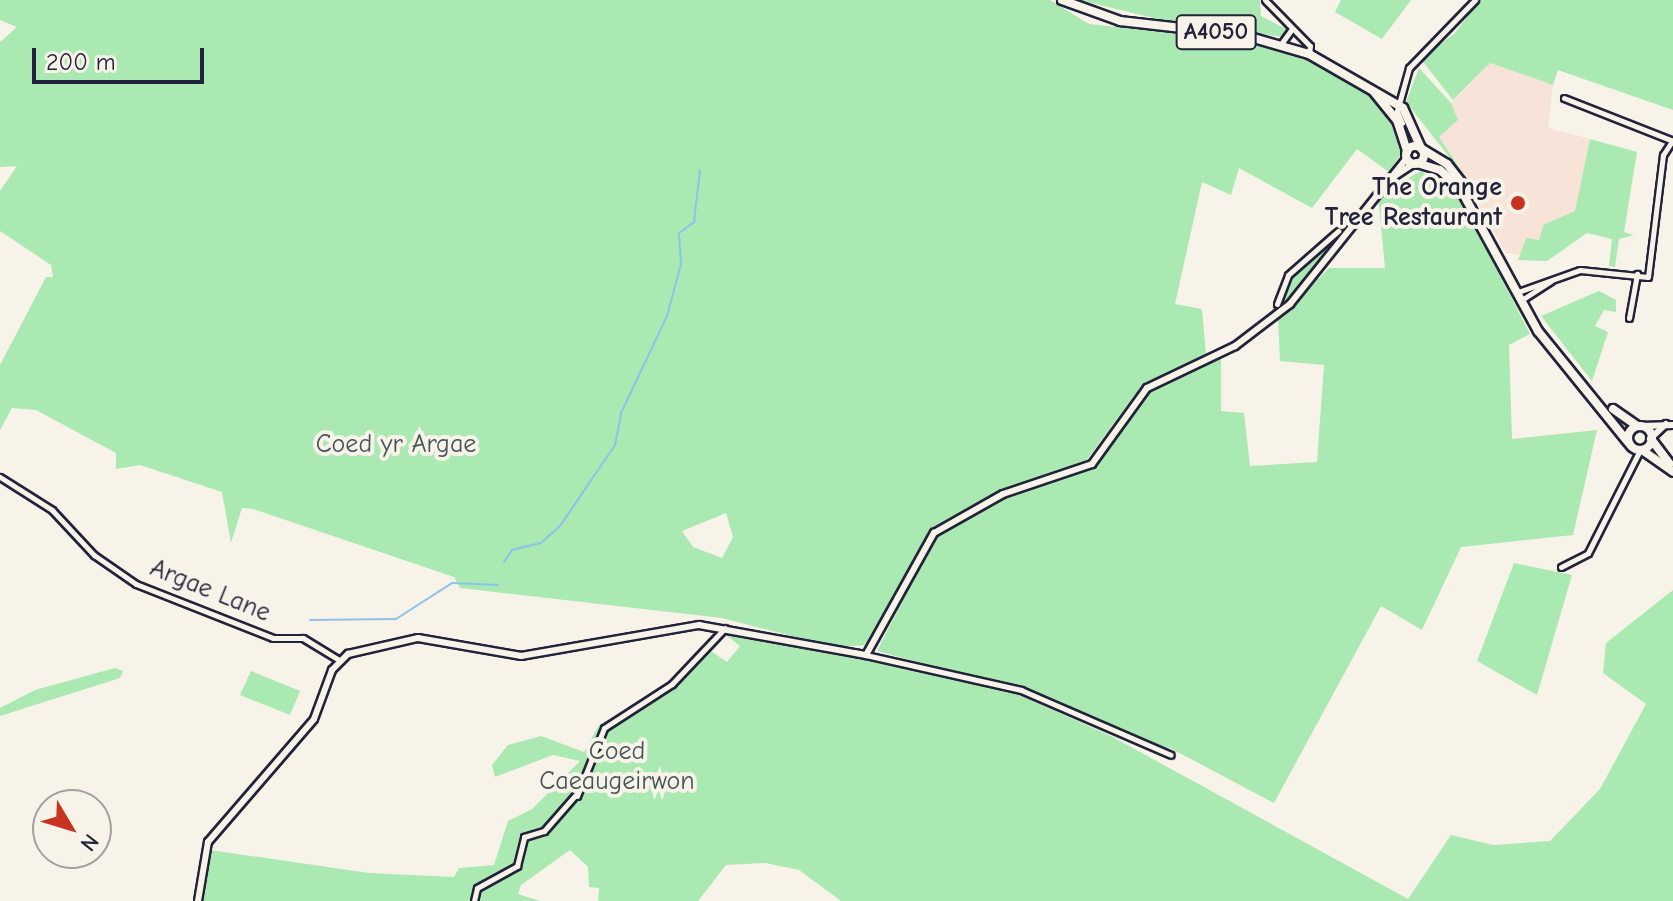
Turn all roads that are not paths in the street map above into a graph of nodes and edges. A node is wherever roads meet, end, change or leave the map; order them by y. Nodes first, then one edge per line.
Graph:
1 (1062, 0) edge
2 (1265, 0) edge
3 (1475, 0) edge
4 (1291, 30) junction
5 (1281, 44) junction
6 (1309, 54) junction
7 (1365, 83) junction
8 (1564, 98) dead end
9 (1399, 106) junction
10 (1401, 128) junction
11 (1673, 141) edge
12 (1421, 148) junction
13 (1411, 159) junction
14 (1482, 225) junction
15 (1338, 231) dead end
16 (1324, 243) junction
17 (1336, 251) junction
18 (1637, 274) junction
19 (1518, 296) junction
20 (1277, 304) dead end
21 (1629, 318) dead end
22 (1599, 399) junction
23 (1670, 424) edge
24 (1639, 426) junction
25 (1652, 438) junction
26 (1629, 443) junction
27 (1641, 450) junction
28 (1631, 459) junction
29 (1673, 470) edge
30 (0, 477) edge
31 (1561, 567) dead end
32 (725, 627) junction
33 (866, 655) junction
34 (339, 660) junction
35 (1171, 755) dead end
36 (198, 901) edge
37 (474, 901) edge

1 - 5 main road, A4050
2 - 4 street
3 - 9 street
4 - 5 street
4 - 6 street
5 - 6 main road, A4050
6 - 7 main road, A4050
7 - 9 main road, A4050
7 - 10 main road, A4050
8 - 11 street
9 - 10 street
9 - 12 main road, A4050
10 - 13 main road, A4050
11 - 18 street
12 - 13 main road
12 - 13 main road
12 - 14 main road, A4050
13 - 14 main road, A4050
13 - 17 street
14 - 19 main road, A4050
15 - 16 street
16 - 17 street
16 - 20 street
17 - 33 street
18 - 19 street
18 - 21 street
19 - 22 main road, A4050
22 - 24 main road, A4050
22 - 26 main road, A4050
23 - 24 street
23 - 25 street
24 - 25 main road, A4050
24 - 26 main road
25 - 27 main road
25 - 29 main road, A4050
26 - 27 main road, A4050
26 - 28 street
27 - 28 street
27 - 29 main road, A4050
28 - 31 street
30 - 34 street, Argae Lane
32 - 33 street
32 - 34 street
32 - 37 street
33 - 35 street
34 - 36 street

